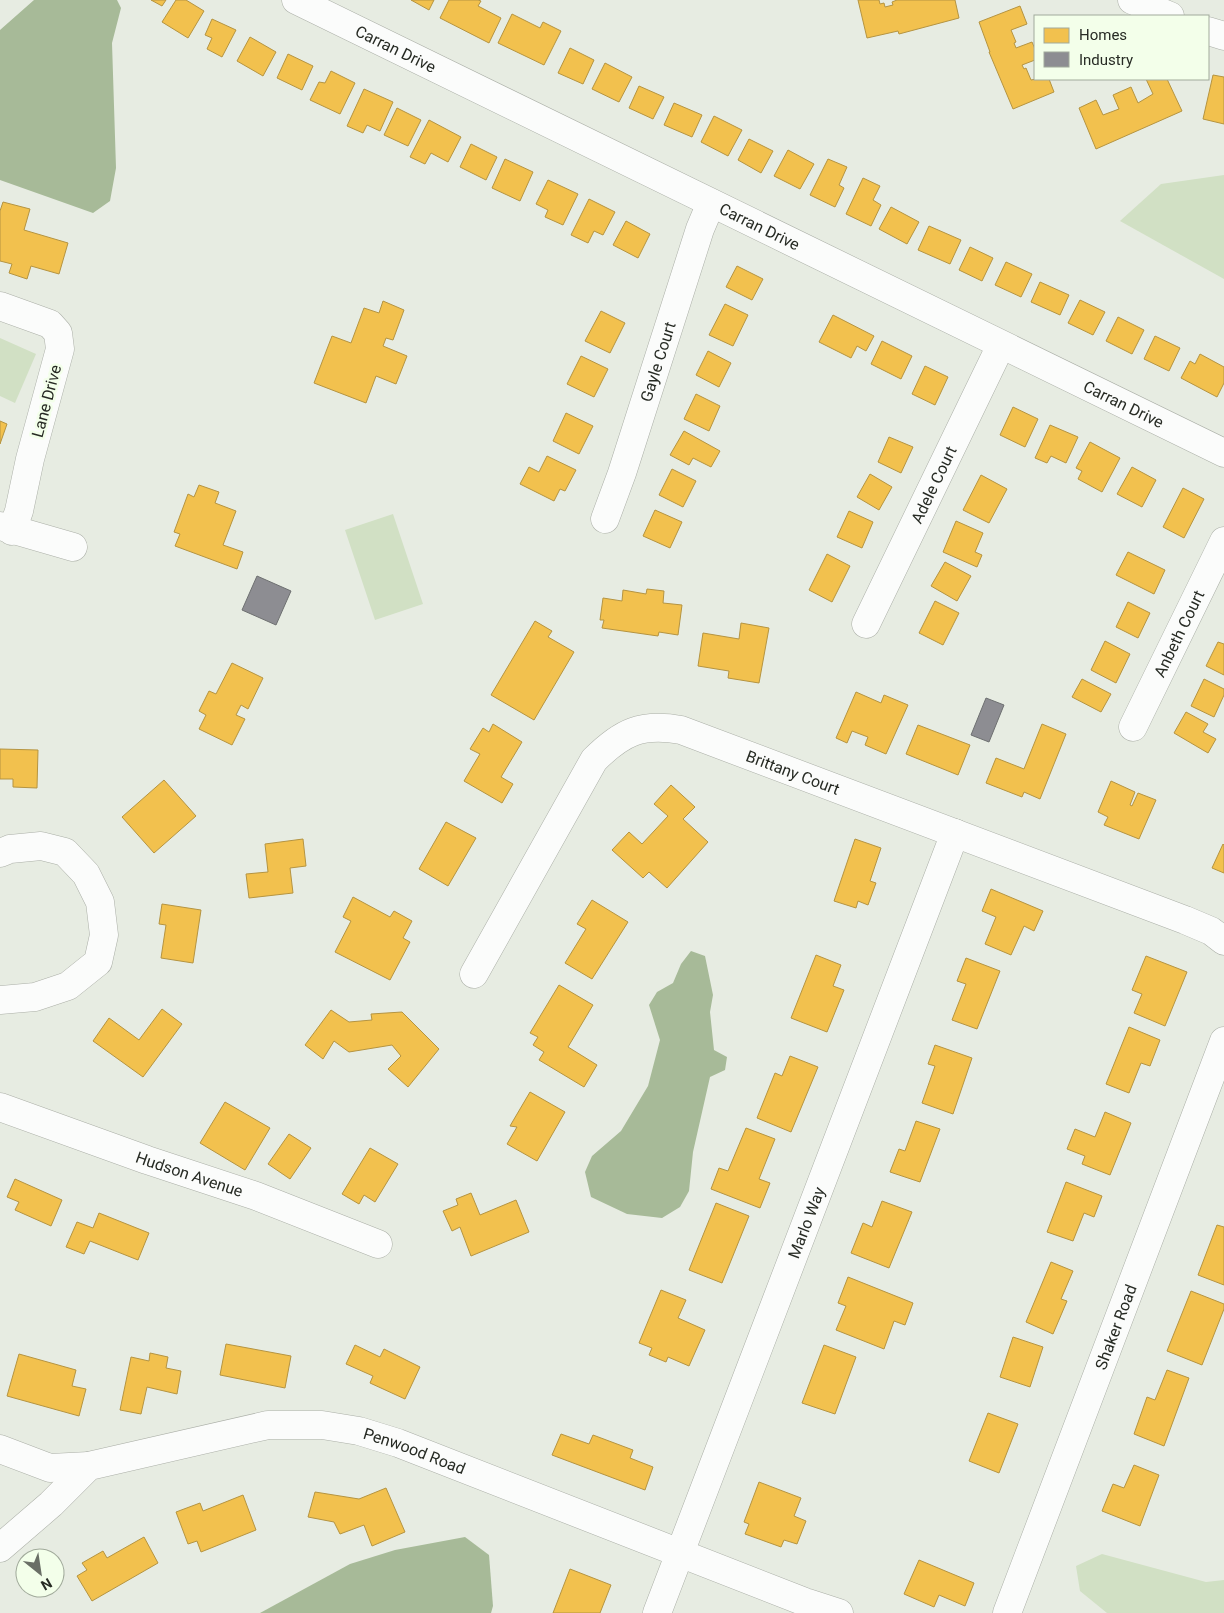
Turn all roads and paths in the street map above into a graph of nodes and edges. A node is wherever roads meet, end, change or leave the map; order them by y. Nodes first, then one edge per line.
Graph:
1 (296, 0) edge
2 (1132, 0) edge
3 (1168, 15) edge
4 (1209, 31) edge
5 (1224, 36) edge
6 (711, 203) junction
7 (0, 306) edge
8 (1001, 345) junction
9 (1224, 454) edge
10 (605, 520) dead end
11 (6, 528) edge
12 (1224, 542) edge
13 (73, 547) dead end
14 (866, 624) dead end
15 (1133, 727) dead end
16 (954, 833) junction
17 (0, 853) edge
18 (1224, 941) edge
19 (474, 974) dead end
20 (0, 1000) edge
21 (1224, 1041) edge
22 (0, 1107) edge
23 (378, 1244) dead end
24 (0, 1449) edge
25 (89, 1466) junction
26 (0, 1548) edge
27 (680, 1553) junction
28 (657, 1613) edge
29 (839, 1613) edge
30 (1007, 1613) edge

1 - 6 street, Carran Drive
2 - 3 street
4 - 5 street
6 - 8 street, Carran Drive
6 - 10 street, Gayle Court
7 - 11 street, Lane Drive
8 - 9 street, Carran Drive
8 - 14 street, Adele Court
11 - 13 street
12 - 15 street, Anbeth Court
16 - 18 street, Brittany Court
16 - 19 street, Brittany Court
16 - 27 street, Marlo Way
17 - 20 street
21 - 30 street, Shaker Road
22 - 23 street, Hudson Avenue
24 - 25 street, Penwood Road
25 - 26 street
25 - 27 street, Penwood Road
27 - 28 street, Marlo Way
27 - 29 street, Penwood Road

